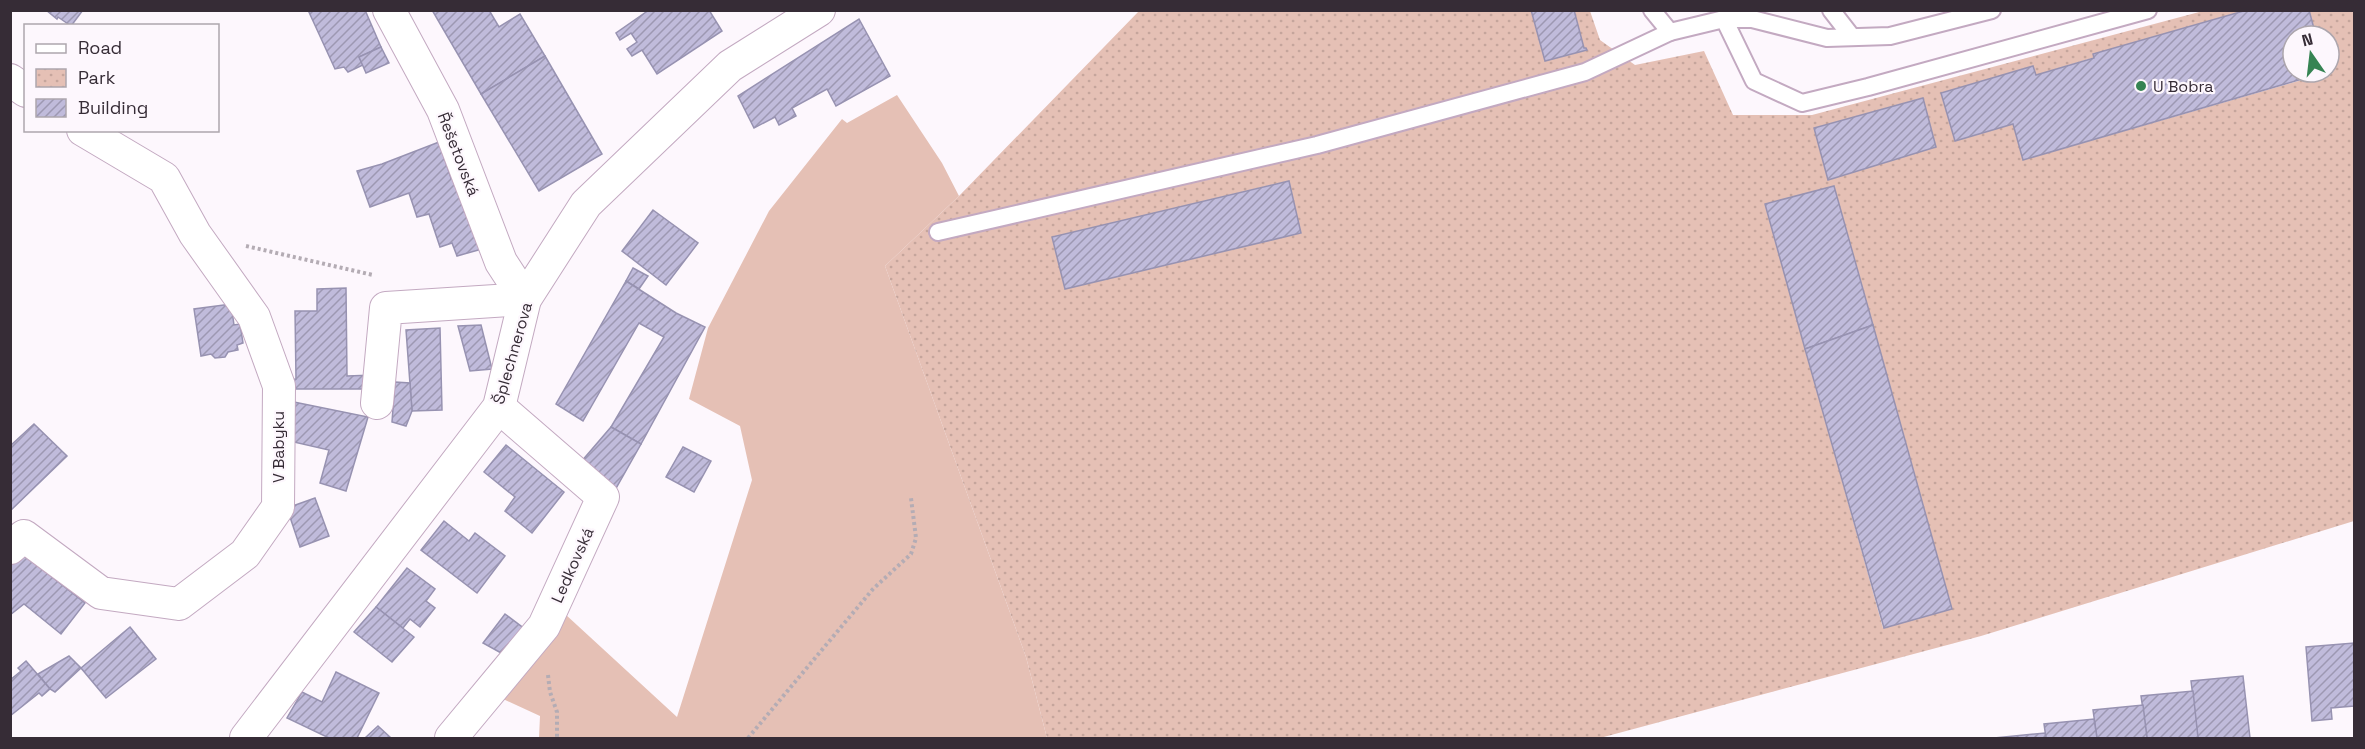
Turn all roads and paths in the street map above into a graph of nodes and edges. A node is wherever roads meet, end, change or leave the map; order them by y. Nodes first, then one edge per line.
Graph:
1 (389, 10) edge
2 (819, 10) edge
3 (1652, 10) edge
4 (1831, 10) edge
5 (1992, 10) edge
6 (2148, 10) edge
7 (1724, 19) junction
8 (1670, 32) junction
9 (1852, 37) junction
10 (10, 80) edge
11 (24, 90) edge
12 (86, 132) edge
13 (938, 232) dead end
14 (195, 234) junction
15 (367, 273) dead end
16 (525, 299) junction
17 (377, 403) dead end
18 (499, 406) junction
19 (911, 498) dead end
20 (10, 548) edge
21 (544, 626) junction
22 (246, 738) edge
23 (451, 738) edge
24 (557, 738) edge
25 (748, 738) edge

1 - 16 street, Řešetovská
2 - 16 street, Šplechnerova
3 - 8 lane
4 - 9 lane
5 - 9 lane
6 - 7 lane
7 - 8 lane
7 - 9 lane
8 - 13 lane
10 - 11 street
12 - 14 street, V Babyku
14 - 15 path
14 - 20 street, V Babyku
16 - 17 street
16 - 18 street, Šplechnerova
18 - 21 street, Ledkovská
18 - 22 street, Šplechnerova
19 - 25 path
21 - 23 street, Ledkovská
21 - 24 path

